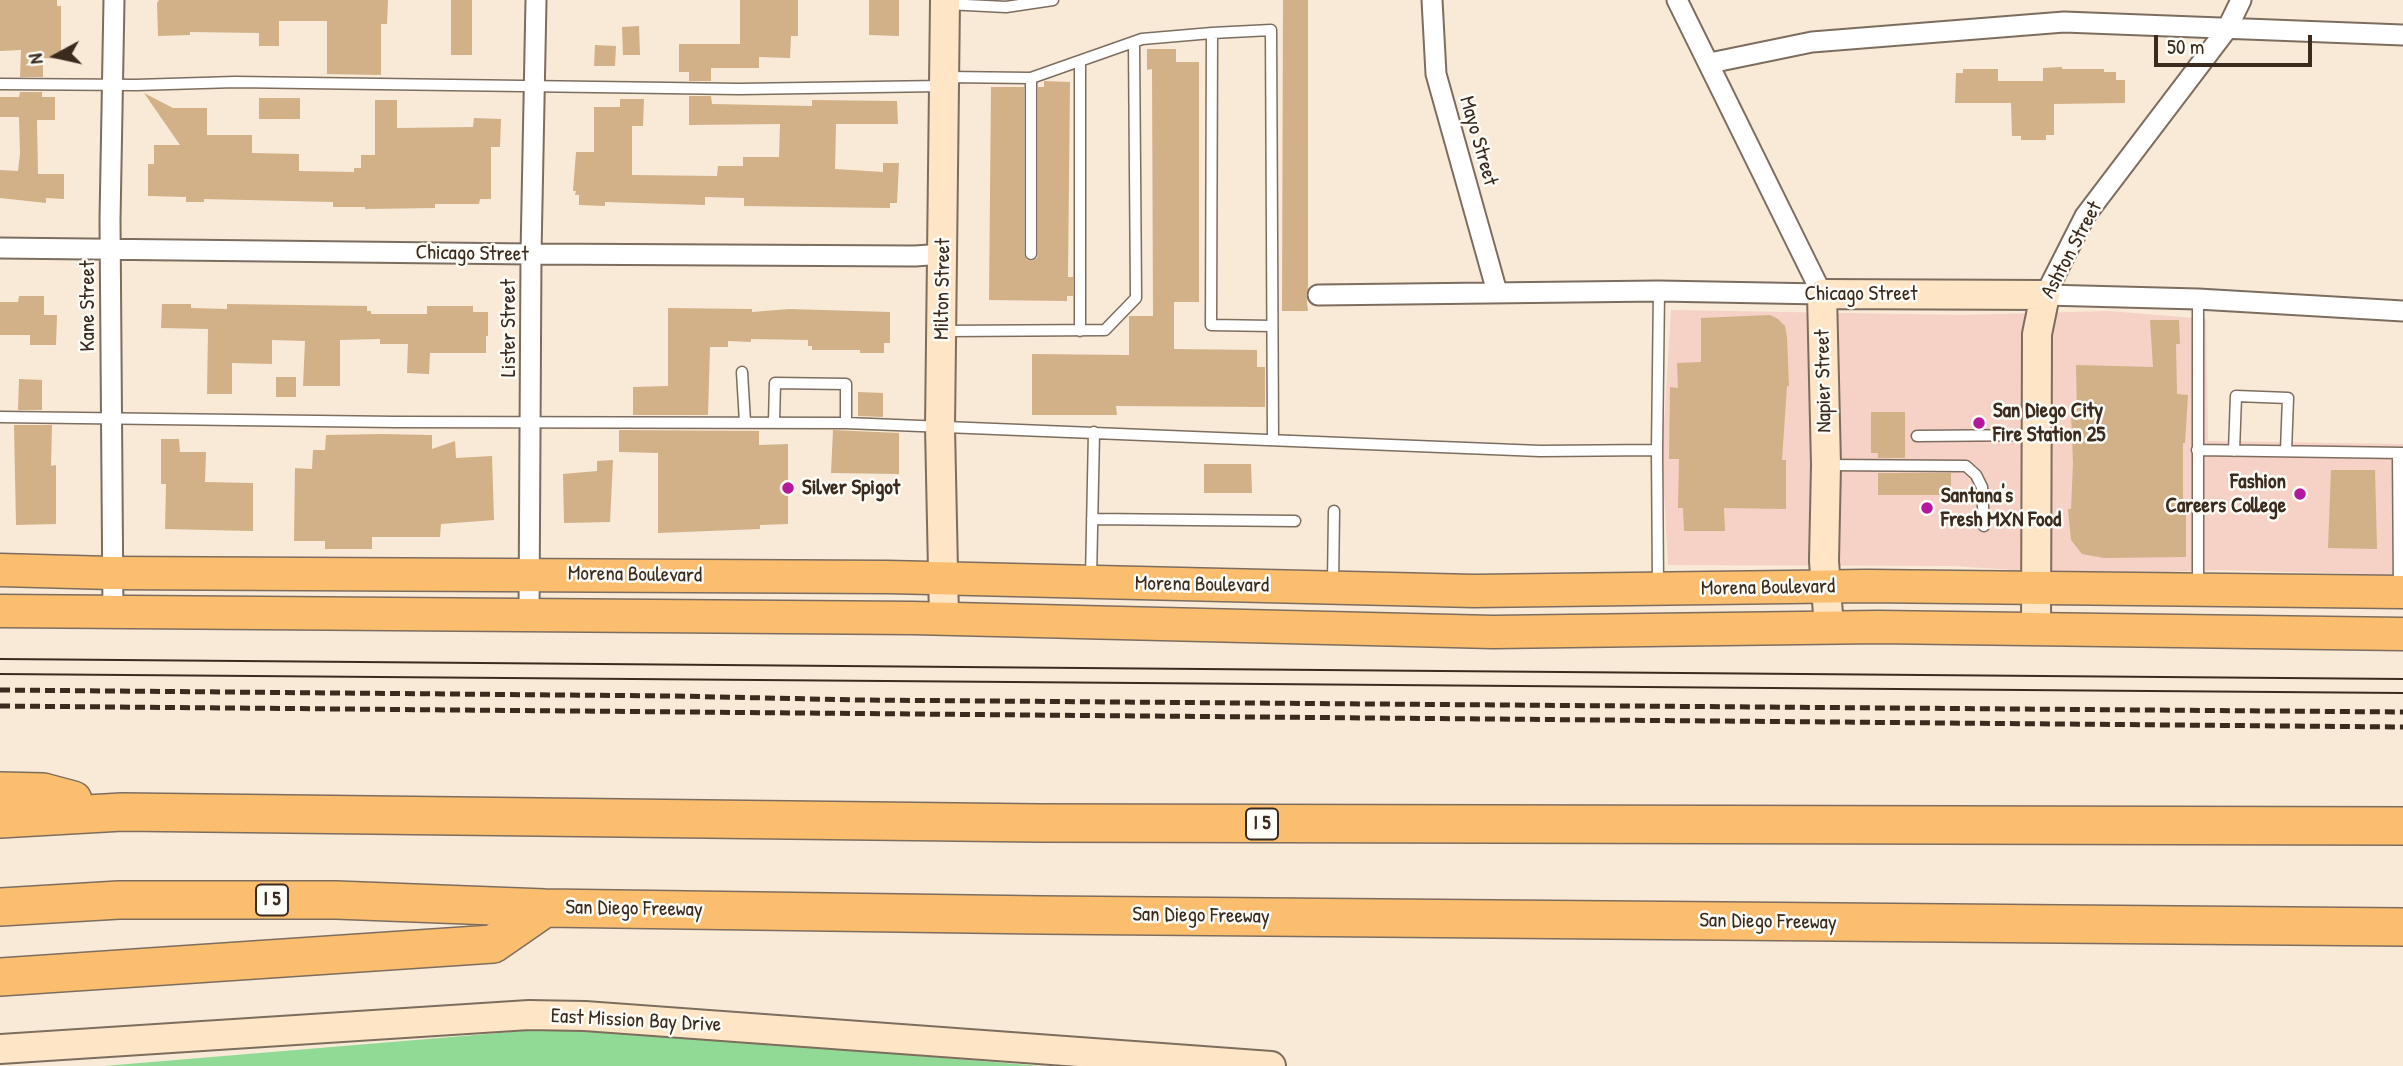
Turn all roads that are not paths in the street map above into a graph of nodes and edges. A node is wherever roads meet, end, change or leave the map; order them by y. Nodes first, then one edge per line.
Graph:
1 (114, 0) edge
2 (536, 0) edge
3 (1053, 0) edge
4 (1432, 0) edge
5 (1677, 0) edge
6 (2241, 0) edge
7 (1035, 1) edge
8 (945, 2) edge
9 (2227, 29) junction
10 (1212, 33) junction
11 (2403, 35) edge
12 (1134, 42) junction
13 (1080, 61) junction
14 (1710, 63) junction
15 (1031, 78) junction
16 (945, 81) junction
17 (0, 84) edge
18 (112, 85) junction
19 (536, 87) junction
20 (0, 248) edge
21 (110, 249) junction
22 (531, 254) junction
23 (943, 254) junction
24 (1031, 254) dead end
25 (1659, 290) junction
26 (1497, 292) junction
27 (1822, 294) junction
28 (1318, 295) dead end
29 (2045, 295) junction
30 (2198, 299) junction
31 (2403, 311) edge
32 (1272, 326) junction
33 (943, 331) junction
34 (1080, 331) junction
35 (742, 372) dead end
36 (0, 417) edge
37 (111, 418) junction
38 (531, 421) junction
39 (745, 422) junction
40 (774, 422) junction
41 (846, 423) junction
42 (940, 427) junction
43 (1094, 432) junction
44 (2037, 435) junction
45 (1917, 436) dead end
46 (1273, 440) junction
47 (1657, 450) junction
48 (2197, 450) junction
49 (2234, 451) junction
50 (2286, 451) junction
51 (2401, 453) edge
52 (1826, 466) junction
53 (1334, 511) dead end
54 (1092, 519) junction
55 (1295, 520) dead end
56 (1984, 526) dead end
57 (0, 570) edge
58 (111, 573) junction
59 (530, 574) junction
60 (944, 578) junction
61 (1091, 582) junction
62 (1827, 587) junction
63 (1334, 588) junction
64 (2036, 588) junction
65 (1658, 589) junction
66 (2199, 589) junction
67 (2401, 592) edge
68 (0, 611) edge
69 (113, 612) junction
70 (529, 615) junction
71 (944, 619) junction
72 (1829, 628) junction
73 (2036, 629) junction
74 (2403, 634) edge
75 (0, 791) edge
76 (122, 812) junction
77 (0, 819) edge
78 (2403, 826) edge
79 (0, 907) edge
80 (545, 908) junction
81 (2403, 927) edge
82 (0, 977) edge
83 (0, 1049) edge
84 (1271, 1066) edge

1 - 18 street, Kane Street
2 - 19 street, Lister Street
3 - 7 lane
4 - 26 street, Mayo Street
5 - 14 street, Napier Street
6 - 9 street, Ashton Street
7 - 8 lane
8 - 16 main road, Milton Street
9 - 11 street
9 - 14 street
9 - 29 street, Ashton Street
10 - 12 lane
10 - 32 lane
10 - 32 lane
12 - 13 lane
12 - 34 lane
13 - 15 lane
13 - 34 lane
14 - 27 street, Napier Street
15 - 16 lane
15 - 24 lane
16 - 19 lane
16 - 23 main road, Milton Street
17 - 18 lane
18 - 19 lane
18 - 21 street, Kane Street
19 - 22 street, Lister Street
20 - 21 street, Chicago Street
21 - 22 street, Chicago Street
21 - 37 street, Kane Street
22 - 23 street, Chicago Street
22 - 38 street, Lister Street
23 - 33 main road, Milton Street
25 - 26 street, Chicago Street
25 - 27 street, Chicago Street
25 - 47 lane
26 - 28 street, Chicago Street
27 - 29 main road, Chicago Street
27 - 52 main road, Napier Street
29 - 30 street, Chicago Street
29 - 44 main road, Ashton Street
30 - 31 street, Chicago Street
30 - 48 lane
32 - 46 lane
33 - 34 lane
33 - 42 main road, Milton Street
35 - 39 lane
36 - 37 lane
37 - 38 lane
37 - 58 street, Kane Street
38 - 39 lane
38 - 59 street, Lister Street
39 - 40 lane
40 - 41 lane
40 - 41 lane
41 - 42 lane
42 - 43 lane
42 - 60 main road, Milton Street
43 - 46 lane
43 - 54 lane
44 - 45 lane
44 - 64 main road, Ashton Street
46 - 47 lane
47 - 65 lane
48 - 49 lane
48 - 66 lane
49 - 50 lane
49 - 50 lane
50 - 51 lane
51 - 67 lane
52 - 56 lane
52 - 62 main road, Napier Street
53 - 63 lane
54 - 55 lane
54 - 61 lane
57 - 58 main road, Morena Boulevard
58 - 59 main road, Morena Boulevard
58 - 69 street, Kane Street
59 - 60 main road, Morena Boulevard
59 - 70 street, Lister Street
60 - 61 main road, Morena Boulevard
60 - 71 main road, Milton Street
61 - 63 main road, Morena Boulevard
62 - 64 main road, Morena Boulevard
62 - 65 main road, Morena Boulevard
62 - 72 main road, Napier Street
63 - 65 main road, Morena Boulevard
64 - 66 main road, Morena Boulevard
64 - 73 main road, Ashton Street
66 - 67 main road, Morena Boulevard
68 - 69 main road, Morena Boulevard
69 - 70 main road, Morena Boulevard
70 - 71 main road, Morena Boulevard
71 - 72 main road, Morena Boulevard
72 - 73 main road, Morena Boulevard
73 - 74 main road, Morena Boulevard
75 - 76 highway
76 - 77 highway, I 5
76 - 78 highway, I 5
79 - 80 highway, San Diego Freeway / I 5
80 - 81 highway, San Diego Freeway / I 5
80 - 82 highway
83 - 84 main road, East Mission Bay Drive

